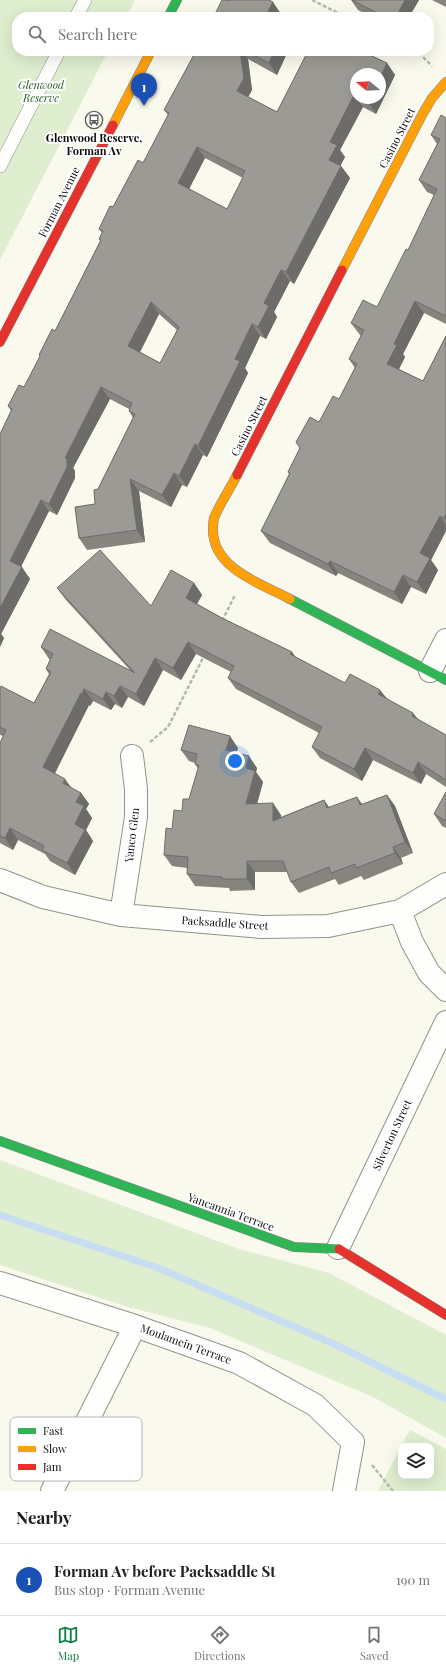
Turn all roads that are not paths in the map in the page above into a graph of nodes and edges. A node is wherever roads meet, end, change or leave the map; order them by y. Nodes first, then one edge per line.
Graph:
1 (85, 0) edge
2 (177, 0) edge
3 (79, 12) edge
4 (171, 12) edge
5 (56, 56) edge
6 (148, 56) edge
7 (446, 82) edge
8 (0, 166) edge
9 (0, 342) edge
10 (446, 640) edge
11 (438, 675) edge
12 (132, 756) road end
13 (0, 880) edge
14 (446, 884) edge
15 (400, 911) junction
16 (121, 915) junction
17 (446, 990) edge
18 (446, 1022) edge
19 (0, 1141) edge
20 (338, 1248) junction
21 (0, 1283) edge
22 (446, 1315) edge
23 (135, 1326) junction
24 (89, 1417) edge
25 (57, 1481) edge
26 (52, 1491) edge
27 (344, 1491) edge

1 - 3 lane
2 - 4 street
5 - 8 lane
6 - 9 street, Forman Avenue
7 - 11 street, Casino Street
10 - 11 street
12 - 16 street, Yanco Glen
13 - 16 street, Packsaddle Street
14 - 15 street, Packsaddle Street
15 - 16 street, Packsaddle Street
15 - 17 street
18 - 20 street, Silverton Street
19 - 20 street, Yancannia Terrace
20 - 22 street
21 - 23 street, Moulamein Terrace
23 - 24 street
23 - 27 street, Moulamein Terrace
25 - 26 street

